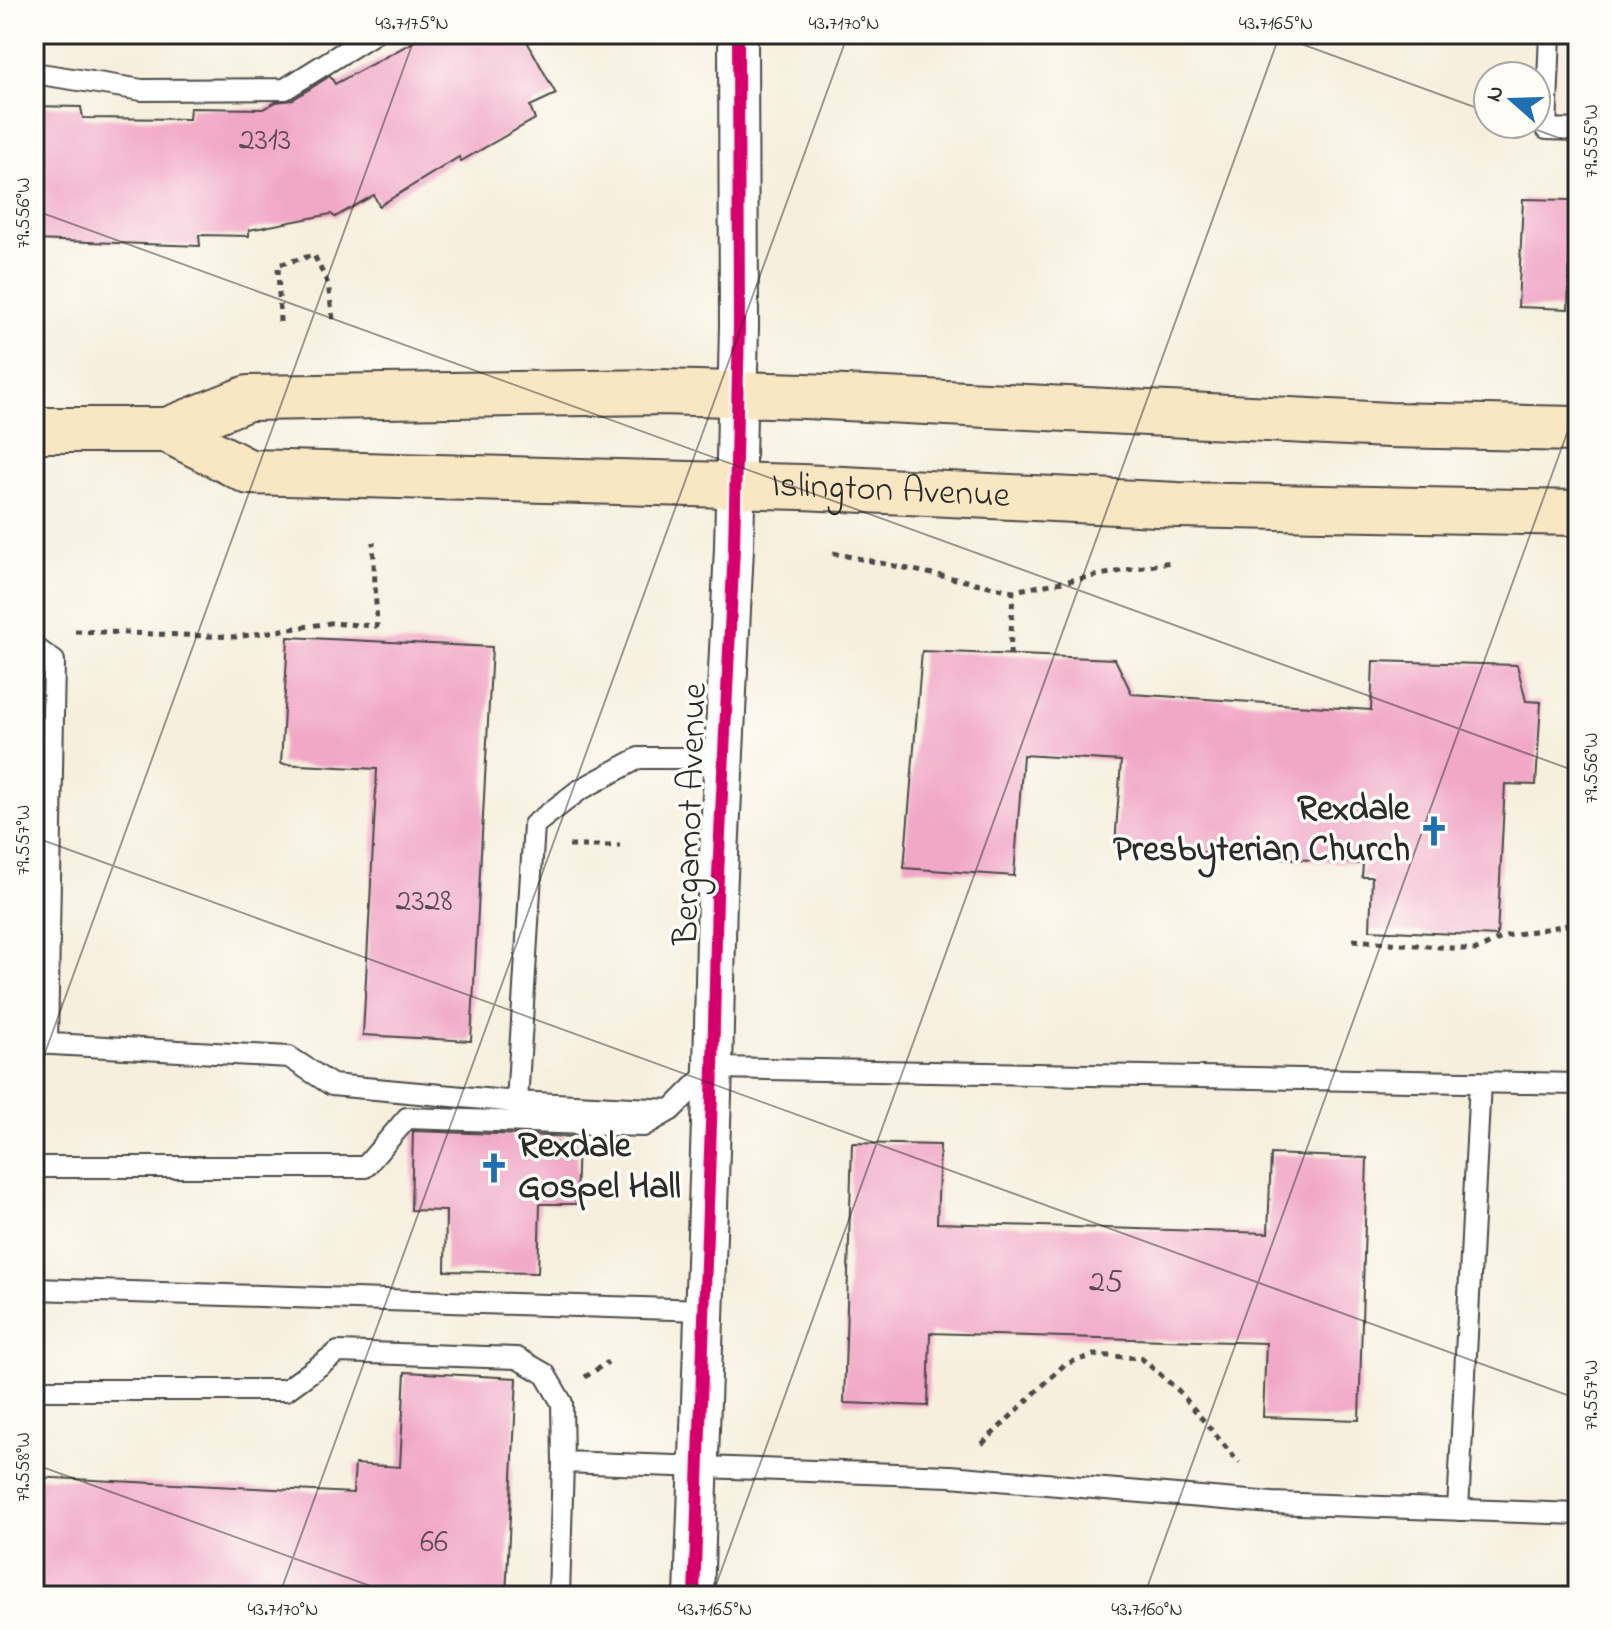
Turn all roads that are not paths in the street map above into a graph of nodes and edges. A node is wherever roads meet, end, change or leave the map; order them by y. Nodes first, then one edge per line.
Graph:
1 (373, 34) edge
2 (738, 34) edge
3 (1550, 34) edge
4 (34, 73) edge
5 (1578, 130) edge
6 (736, 395) junction
7 (1578, 429) edge
8 (34, 430) edge
9 (167, 430) junction
10 (734, 484) junction
11 (1578, 513) edge
12 (34, 647) edge
13 (723, 758) junction
14 (40, 1043) edge
15 (713, 1068) junction
16 (1480, 1082) junction
17 (1578, 1084) edge
18 (517, 1102) junction
19 (671, 1110) junction
20 (34, 1167) edge
21 (34, 1289) edge
22 (704, 1310) junction
23 (34, 1390) edge
24 (563, 1462) junction
25 (698, 1468) junction
26 (1458, 1510) junction
27 (1578, 1514) edge
28 (559, 1596) edge
29 (694, 1596) edge

1 - 4 lane
2 - 6 street, Bergamot Avenue
3 - 5 lane
6 - 7 main road, Islington Avenue
6 - 9 main road, Islington Avenue
6 - 10 street, Bergamot Avenue
8 - 9 main road, Islington Avenue
9 - 10 main road, Islington Avenue
10 - 11 main road, Islington Avenue
10 - 13 street, Bergamot Avenue
12 - 14 lane
13 - 15 street, Bergamot Avenue
13 - 18 lane
14 - 18 lane
15 - 16 lane
15 - 19 lane
15 - 22 street, Bergamot Avenue
16 - 17 lane
16 - 26 lane
18 - 19 lane
19 - 20 lane
21 - 22 lane
22 - 25 street, Bergamot Avenue
23 - 24 lane
24 - 25 lane
24 - 28 lane
25 - 26 lane
25 - 29 street, Bergamot Avenue
26 - 27 lane

